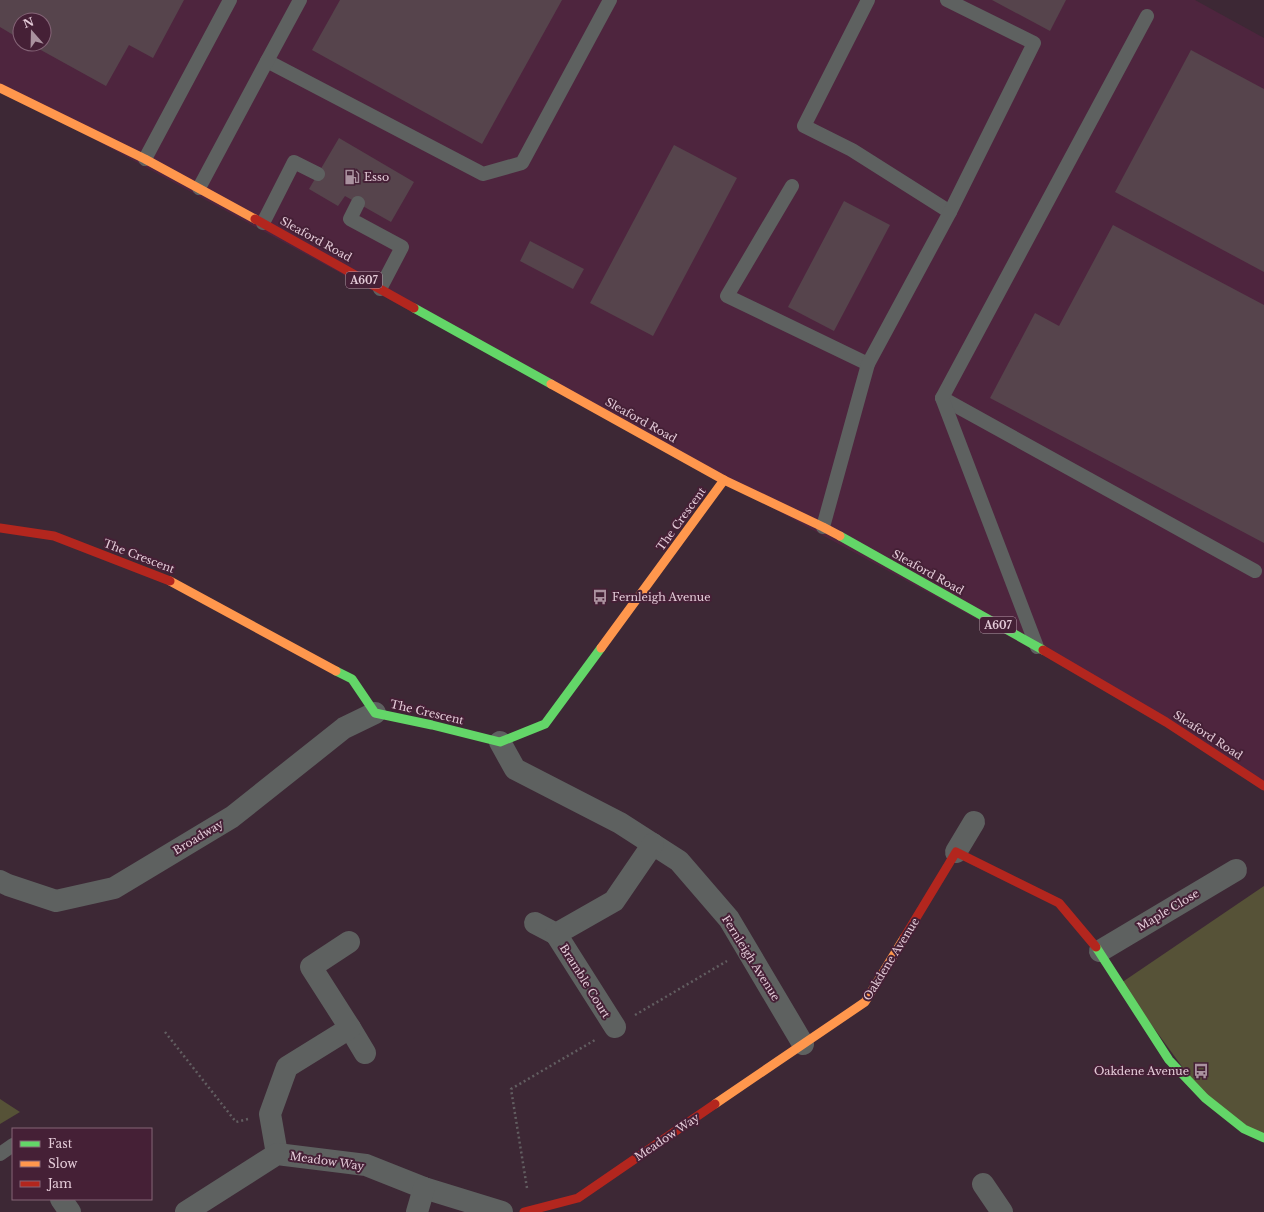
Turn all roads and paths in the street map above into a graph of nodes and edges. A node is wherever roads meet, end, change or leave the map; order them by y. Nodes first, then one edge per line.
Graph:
1 (230, 0) edge
2 (300, 0) edge
3 (610, 0) edge
4 (868, 0) edge
5 (947, 0) edge
6 (1147, 16) dead end
7 (267, 61) junction
8 (0, 88) edge
9 (145, 159) junction
10 (318, 174) dead end
11 (792, 186) dead end
12 (200, 188) junction
13 (358, 204) dead end
14 (950, 212) junction
15 (263, 223) junction
16 (380, 289) junction
17 (868, 364) junction
18 (942, 398) junction
19 (724, 480) junction
20 (823, 527) junction
21 (0, 528) edge
22 (1255, 571) dead end
23 (1037, 647) junction
24 (375, 713) junction
25 (500, 742) junction
26 (1264, 786) edge
27 (974, 822) dead end
28 (653, 844) junction
29 (956, 852) junction
30 (1236, 870) dead end
31 (0, 880) edge
32 (535, 924) dead end
33 (556, 934) junction
34 (349, 942) dead end
35 (746, 949) junction
36 (1100, 950) junction
37 (615, 1027) junction
38 (350, 1028) junction
39 (165, 1032) dead end
40 (803, 1044) junction
41 (365, 1053) dead end
42 (270, 1114) junction
43 (1264, 1138) edge
44 (12, 1147) edge
45 (0, 1154) edge
46 (277, 1154) junction
47 (983, 1184) dead end
48 (424, 1188) junction
49 (62, 1200) edge
50 (527, 1211) edge
51 (70, 1212) edge
52 (186, 1212) edge
53 (417, 1212) edge
54 (502, 1212) edge
55 (1002, 1212) edge

1 - 9 lane
2 - 7 lane
3 - 7 lane
4 - 14 lane
5 - 14 lane
6 - 18 lane
7 - 12 lane
8 - 9 street, Sleaford Road / A607
9 - 12 street, Sleaford Road / A607
10 - 15 lane
11 - 17 lane
12 - 15 street, Sleaford Road / A607
13 - 16 lane
14 - 17 lane
15 - 16 street, Sleaford Road / A607
16 - 19 street, Sleaford Road / A607
17 - 20 lane
18 - 22 lane
18 - 23 lane
19 - 20 street, Sleaford Road / A607
19 - 25 street, The Crescent
20 - 23 street, Sleaford Road / A607
21 - 24 street, The Crescent
23 - 26 street, Sleaford Road / A607
24 - 25 street, The Crescent
24 - 31 street, Broadway
25 - 28 street, Fernleigh Avenue
27 - 29 street, Oakdene Avenue
28 - 33 street, Bramble Court
28 - 35 street, Fernleigh Avenue
29 - 36 street
29 - 40 street, Oakdene Avenue
30 - 36 street, Maple Close
32 - 33 street, Bramble Court
33 - 37 street, Bramble Court
34 - 38 street
35 - 37 path
35 - 40 street, Fernleigh Avenue
36 - 43 street
37 - 50 path
38 - 41 street
38 - 42 street
39 - 42 path
40 - 50 street, Meadow Way
42 - 46 street
44 - 45 lane
46 - 48 street, Meadow Way
46 - 52 street, Meadow Way
47 - 55 street
48 - 53 street
48 - 54 street, Meadow Way
49 - 51 street

